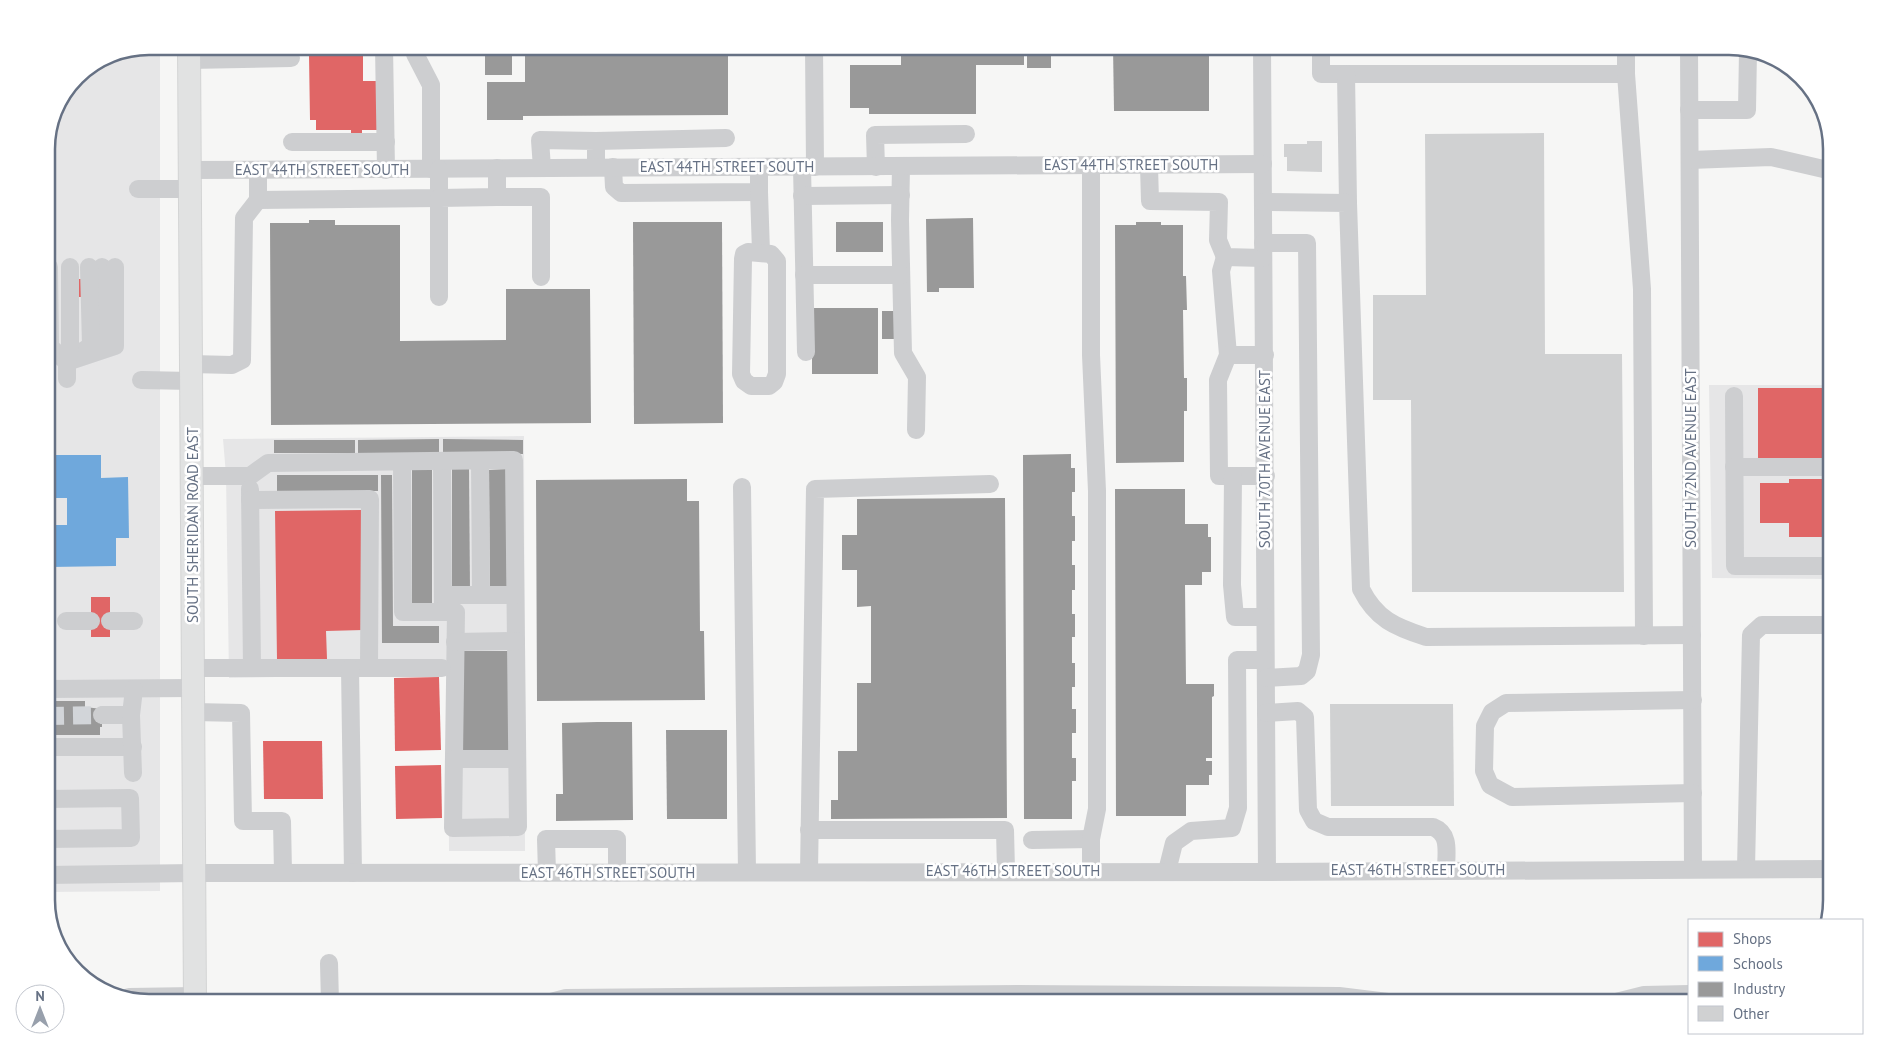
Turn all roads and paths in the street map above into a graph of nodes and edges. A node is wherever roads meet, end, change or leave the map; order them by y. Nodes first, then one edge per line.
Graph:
1 (189, 55) edge
2 (230, 55) edge
3 (384, 55) edge
4 (416, 55) edge
5 (814, 55) edge
6 (1262, 55) edge
7 (1321, 55) edge
8 (1626, 55) edge
9 (1689, 55) edge
10 (1748, 57) edge
11 (291, 58) dead end
12 (1346, 74) junction
13 (1626, 74) junction
14 (1689, 110) junction
15 (966, 134) dead end
16 (726, 138) dead end
17 (596, 141) junction
18 (292, 142) dead end
19 (386, 142) junction
20 (1690, 160) junction
21 (1263, 164) junction
22 (1091, 166) junction
23 (1149, 166) junction
24 (596, 167) junction
25 (613, 167) junction
26 (759, 167) junction
27 (808, 167) junction
28 (876, 167) junction
29 (901, 167) junction
30 (498, 168) junction
31 (542, 168) junction
32 (435, 169) junction
33 (1823, 169) edge
34 (258, 170) junction
35 (386, 170) junction
36 (190, 179) junction
37 (138, 189) dead end
38 (759, 192) junction
39 (900, 195) junction
40 (802, 196) junction
41 (497, 197) junction
42 (439, 198) junction
43 (258, 200) junction
44 (1264, 202) junction
45 (1348, 203) junction
46 (1263, 250) junction
47 (761, 252) junction
48 (1225, 257) junction
49 (59, 267) dead end
50 (804, 275) junction
51 (901, 275) junction
52 (541, 277) dead end
53 (439, 297) dead end
54 (806, 352) dead end
55 (1265, 354) junction
56 (1228, 355) junction
57 (67, 370) junction
58 (192, 373) junction
59 (141, 380) dead end
60 (1734, 396) dead end
61 (916, 430) dead end
62 (480, 460) junction
63 (442, 461) junction
64 (402, 462) junction
65 (1734, 467) junction
66 (1823, 467) edge
67 (192, 476) junction
68 (250, 476) junction
69 (1233, 476) junction
70 (1266, 476) junction
71 (990, 484) dead end
72 (742, 487) dead end
73 (250, 500) junction
74 (1823, 566) edge
75 (480, 595) junction
76 (515, 595) junction
77 (443, 604) junction
78 (1265, 617) junction
79 (66, 621) dead end
80 (91, 621) dead end
81 (110, 621) dead end
82 (134, 621) dead end
83 (1823, 625) edge
84 (1692, 635) junction
85 (1644, 636) junction
86 (516, 641) junction
87 (455, 642) junction
88 (1265, 660) junction
89 (252, 668) junction
90 (350, 668) junction
91 (369, 668) junction
92 (442, 668) dead end
93 (194, 678) junction
94 (1266, 678) junction
95 (55, 689) edge
96 (134, 689) junction
97 (1692, 700) junction
98 (194, 712) junction
99 (1266, 712) junction
100 (102, 715) tunnel mouth
101 (131, 715) junction
102 (55, 747) edge
103 (132, 747) junction
104 (454, 759) junction
105 (517, 759) junction
106 (133, 772) dead end
107 (1693, 793) junction
108 (55, 799) edge
109 (810, 830) junction
110 (55, 839) edge
111 (1091, 839) junction
112 (1032, 840) dead end
113 (1693, 869) junction
114 (1746, 869) junction
115 (1823, 869) edge
116 (1446, 870) junction
117 (1091, 871) junction
118 (1167, 871) junction
119 (747, 872) junction
120 (809, 872) junction
121 (1006, 872) junction
122 (1267, 872) junction
123 (194, 873) junction
124 (546, 873) junction
125 (617, 873) junction
126 (283, 874) junction
127 (353, 874) junction
128 (55, 875) edge
129 (329, 963) dead end
130 (195, 994) edge
131 (330, 994) edge

1 - 36 main road, SOUTH SHERIDAN ROAD EAST
2 - 11 street
3 - 19 street
4 - 32 street
5 - 27 street
6 - 21 street, SOUTH 70TH AVENUE EAST
7 - 12 street
8 - 13 street
9 - 14 street, SOUTH 72ND AVENUE EAST
10 - 14 street
12 - 13 street
12 - 45 street
13 - 85 street
14 - 20 street, SOUTH 72ND AVENUE EAST
15 - 28 street
16 - 17 street
17 - 24 street
17 - 31 street
18 - 19 street
19 - 35 street
20 - 33 street
20 - 84 street, SOUTH 72ND AVENUE EAST
21 - 23 street, EAST 44TH STREET SOUTH
21 - 44 street, SOUTH 70TH AVENUE EAST
22 - 23 street, EAST 44TH STREET SOUTH
22 - 29 street, EAST 44TH STREET SOUTH
22 - 111 street
23 - 48 street
24 - 25 street, EAST 44TH STREET SOUTH
24 - 31 street, EAST 44TH STREET SOUTH
25 - 26 street, EAST 44TH STREET SOUTH
25 - 38 street
26 - 27 street, EAST 44TH STREET SOUTH
26 - 38 street
27 - 28 street, EAST 44TH STREET SOUTH
27 - 40 street
28 - 29 street, EAST 44TH STREET SOUTH
29 - 39 street
30 - 31 street, EAST 44TH STREET SOUTH
30 - 32 street, EAST 44TH STREET SOUTH
30 - 41 street
32 - 35 street, EAST 44TH STREET SOUTH
32 - 42 street
34 - 35 street, EAST 44TH STREET SOUTH
34 - 36 street, EAST 44TH STREET SOUTH
34 - 43 street
36 - 37 street, EAST 44TH STREET SOUTH
36 - 58 main road, SOUTH SHERIDAN ROAD EAST
38 - 47 street
39 - 40 street
39 - 51 street
40 - 50 street
41 - 42 street
41 - 52 street
42 - 43 street
42 - 53 street
43 - 58 street
44 - 45 street
44 - 46 street, SOUTH 70TH AVENUE EAST
45 - 85 street
46 - 48 street
46 - 55 street, SOUTH 70TH AVENUE EAST
46 - 94 street
47 - 47 street
48 - 56 street
49 - 57 street
50 - 51 street
50 - 54 street
51 - 61 street
55 - 56 street
55 - 70 street, SOUTH 70TH AVENUE EAST
56 - 69 street
57 - 57 street
58 - 59 street
58 - 67 main road, SOUTH SHERIDAN ROAD EAST
60 - 65 street
62 - 63 street
62 - 75 street
62 - 76 street
63 - 64 street
63 - 77 street
64 - 68 street
64 - 77 street
65 - 66 street
65 - 74 street
67 - 68 street
67 - 93 main road, SOUTH SHERIDAN ROAD EAST
68 - 73 street
69 - 70 street
69 - 78 street
70 - 78 street, SOUTH 70TH AVENUE EAST
71 - 109 street
72 - 119 street
73 - 89 street
73 - 91 street
75 - 76 street
75 - 77 street
76 - 86 street
77 - 87 street
78 - 88 street, SOUTH 70TH AVENUE EAST
79 - 80 street
81 - 82 street
83 - 114 street
84 - 85 street
84 - 97 street, SOUTH 72ND AVENUE EAST
86 - 87 street
86 - 105 street
87 - 104 street
88 - 94 street, SOUTH 70TH AVENUE EAST
88 - 118 street
89 - 90 street
89 - 93 street
90 - 91 street
90 - 127 street
91 - 92 street
93 - 96 street
93 - 98 main road, SOUTH SHERIDAN ROAD EAST
94 - 99 street, SOUTH 70TH AVENUE EAST
95 - 96 street
96 - 101 street
97 - 107 street, SOUTH 72ND AVENUE EAST
97 - 107 street
98 - 123 main road, SOUTH SHERIDAN ROAD EAST
98 - 126 street
99 - 116 street
99 - 122 street, SOUTH 70TH AVENUE EAST
100 - 101 street
101 - 103 street
102 - 103 street
103 - 106 street
104 - 105 street
104 - 105 street
107 - 113 street, SOUTH 72ND AVENUE EAST
108 - 110 street
109 - 120 street
109 - 121 street
111 - 112 street
111 - 117 street
113 - 114 street, EAST 46TH STREET SOUTH
113 - 116 street, EAST 46TH STREET SOUTH
114 - 115 street, EAST 46TH STREET SOUTH
116 - 122 street, EAST 46TH STREET SOUTH
117 - 118 street, EAST 46TH STREET SOUTH
117 - 121 street, EAST 46TH STREET SOUTH
118 - 122 street, EAST 46TH STREET SOUTH
119 - 120 street, EAST 46TH STREET SOUTH
119 - 125 street, EAST 46TH STREET SOUTH
120 - 121 street, EAST 46TH STREET SOUTH
123 - 126 street, EAST 46TH STREET SOUTH
123 - 128 street, EAST 46TH STREET SOUTH
123 - 130 main road, SOUTH SHERIDAN ROAD EAST
124 - 125 street, EAST 46TH STREET SOUTH
124 - 125 street
124 - 127 street, EAST 46TH STREET SOUTH
126 - 127 street, EAST 46TH STREET SOUTH
129 - 131 street

